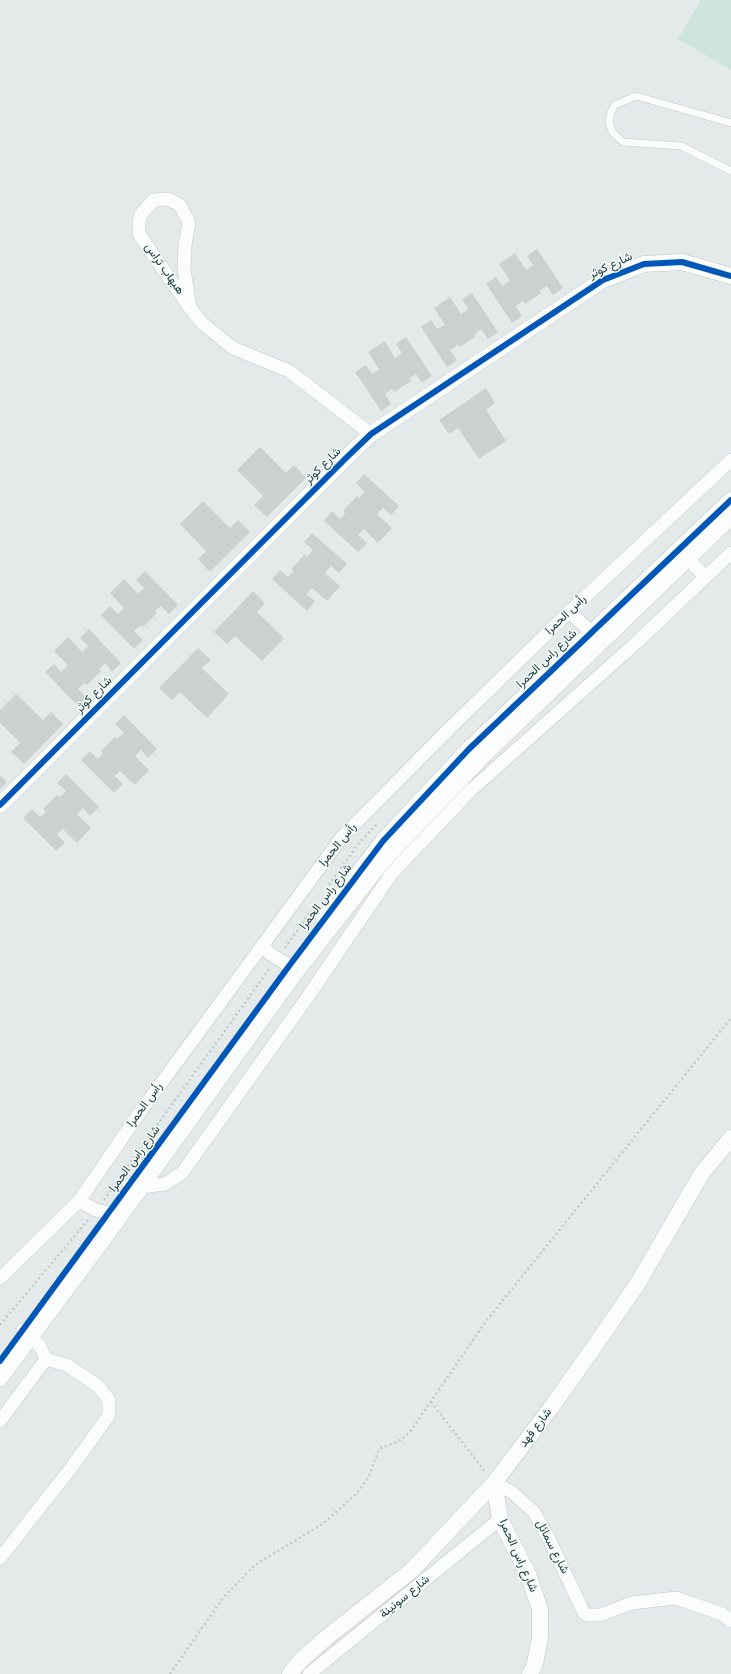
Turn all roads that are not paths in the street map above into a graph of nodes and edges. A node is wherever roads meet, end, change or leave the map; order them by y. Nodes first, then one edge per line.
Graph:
1 (731, 123) edge
2 (731, 171) edge
3 (731, 276) edge
4 (190, 308) junction
5 (372, 434) junction
6 (731, 460) edge
7 (731, 500) edge
8 (731, 517) edge
9 (683, 553) junction
10 (731, 553) edge
11 (705, 578) junction
12 (570, 612) junction
13 (596, 637) junction
14 (0, 805) edge
15 (382, 864) junction
16 (262, 945) junction
17 (292, 968) junction
18 (731, 1138) edge
19 (135, 1186) junction
20 (79, 1201) junction
21 (114, 1215) junction
22 (0, 1278) edge
23 (26, 1333) junction
24 (46, 1359) junction
25 (0, 1361) edge
26 (0, 1378) edge
27 (0, 1420) edge
28 (494, 1484) junction
29 (500, 1519) junction
30 (0, 1558) edge
31 (731, 1621) edge
32 (290, 1674) edge
33 (309, 1674) edge
34 (530, 1674) edge

1 - 2 lane
3 - 5 street, شارع كوثر
4 - 4 street, هبهاب تراس
4 - 5 street, هبهاب تراس
5 - 14 street, شارع كوثر
6 - 12 street, رأس الحمرا
7 - 9 street, شارع راس الحمرا
8 - 9 street, شارع راس الحمرا
9 - 11 street
9 - 13 street, شارع راس الحمرا
10 - 11 street
11 - 15 street
12 - 13 street
12 - 16 street, رأس الحمرا
13 - 15 street, شارع راس الحمرا
15 - 17 street, شارع راس الحمرا
15 - 19 street
16 - 17 street
16 - 20 street, رأس الحمرا
17 - 19 street, شارع راس الحمرا
18 - 28 street, شارع فهد
19 - 21 street, شارع راس الحمرا
20 - 21 street
20 - 22 street, رأس الحمرا
21 - 23 street, شارع راس الحمرا
23 - 24 street
23 - 25 street, شارع راس الحمرا
23 - 26 street, شارع راس الحمرا
24 - 27 street
24 - 30 street
28 - 29 street, شارع راس الحمرا
28 - 31 street, شارع سمائل
28 - 32 street, شارع فهد
29 - 33 street, شارع سونينة
29 - 34 street, شارع راس الحمرا

